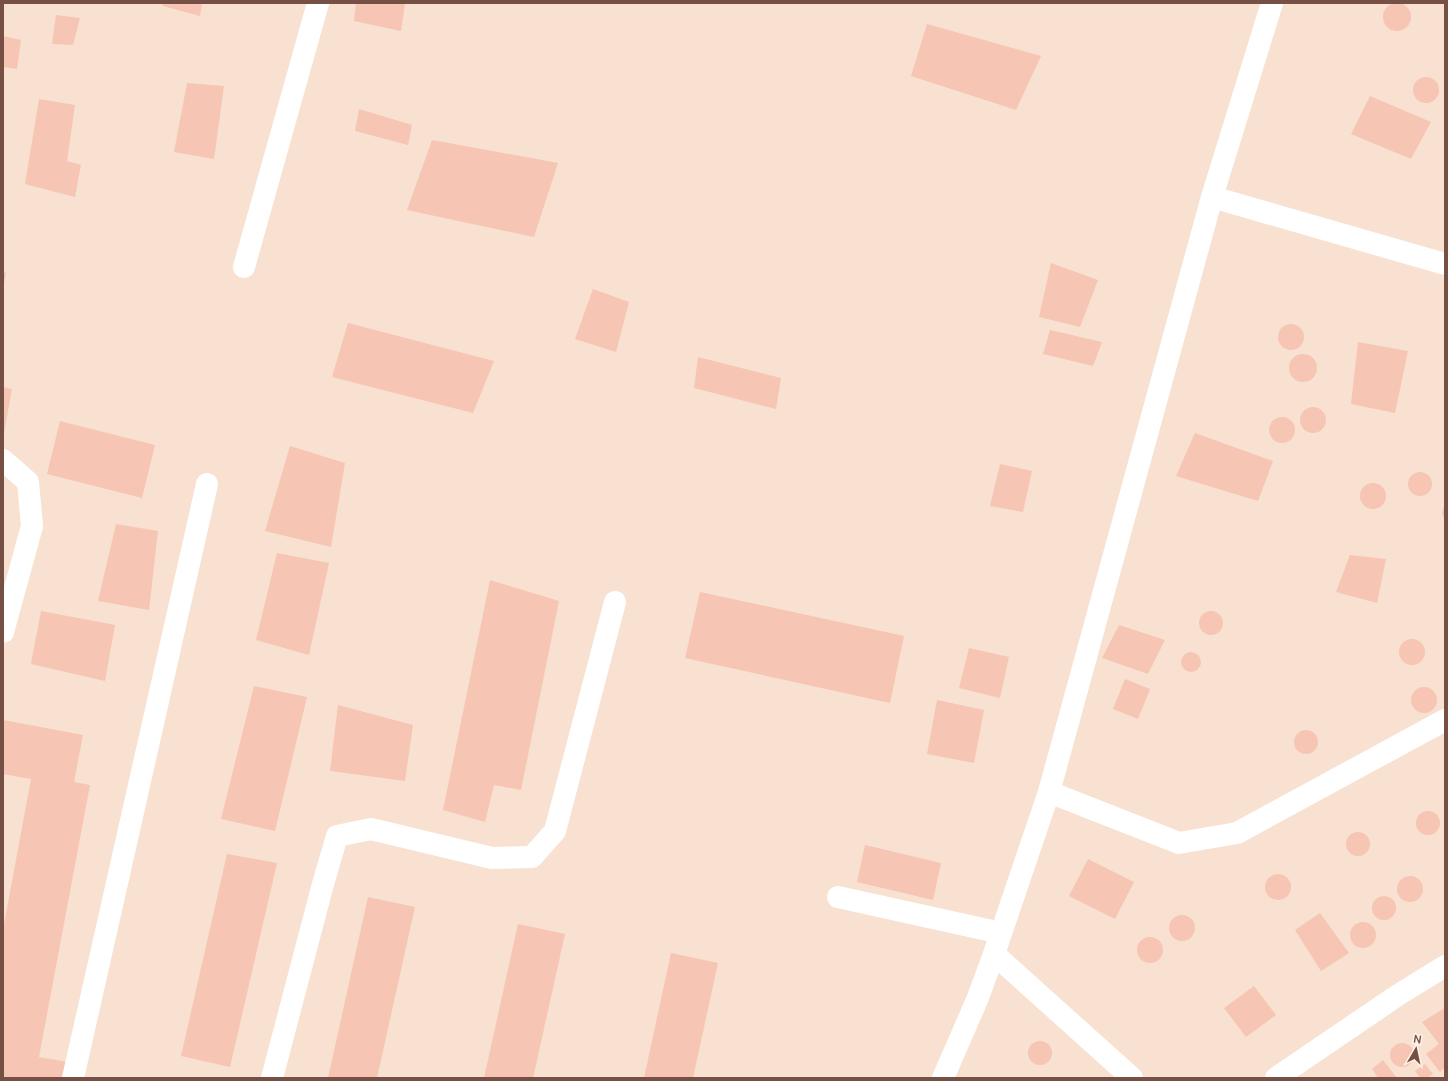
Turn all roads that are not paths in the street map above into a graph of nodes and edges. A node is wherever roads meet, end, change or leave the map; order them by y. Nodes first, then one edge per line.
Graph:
1 (318, 3) edge
2 (1272, 3) edge
3 (1212, 197) junction
4 (1445, 264) edge
5 (244, 267) dead end
6 (3, 460) edge
7 (207, 484) dead end
8 (615, 602) dead end
9 (3, 632) edge
10 (1445, 720) edge
11 (1049, 792) junction
12 (838, 897) dead end
13 (1001, 933) junction
14 (994, 954) junction
15 (1445, 966) edge
16 (73, 1078) edge
17 (272, 1078) edge
18 (943, 1078) edge
19 (1132, 1078) edge
20 (1276, 1078) edge

1 - 5 street
2 - 3 street
3 - 4 street
3 - 11 street
6 - 9 street
7 - 16 street
8 - 17 street
10 - 11 street
11 - 13 street
12 - 13 street
13 - 14 street
14 - 18 street
14 - 19 street
15 - 20 street

